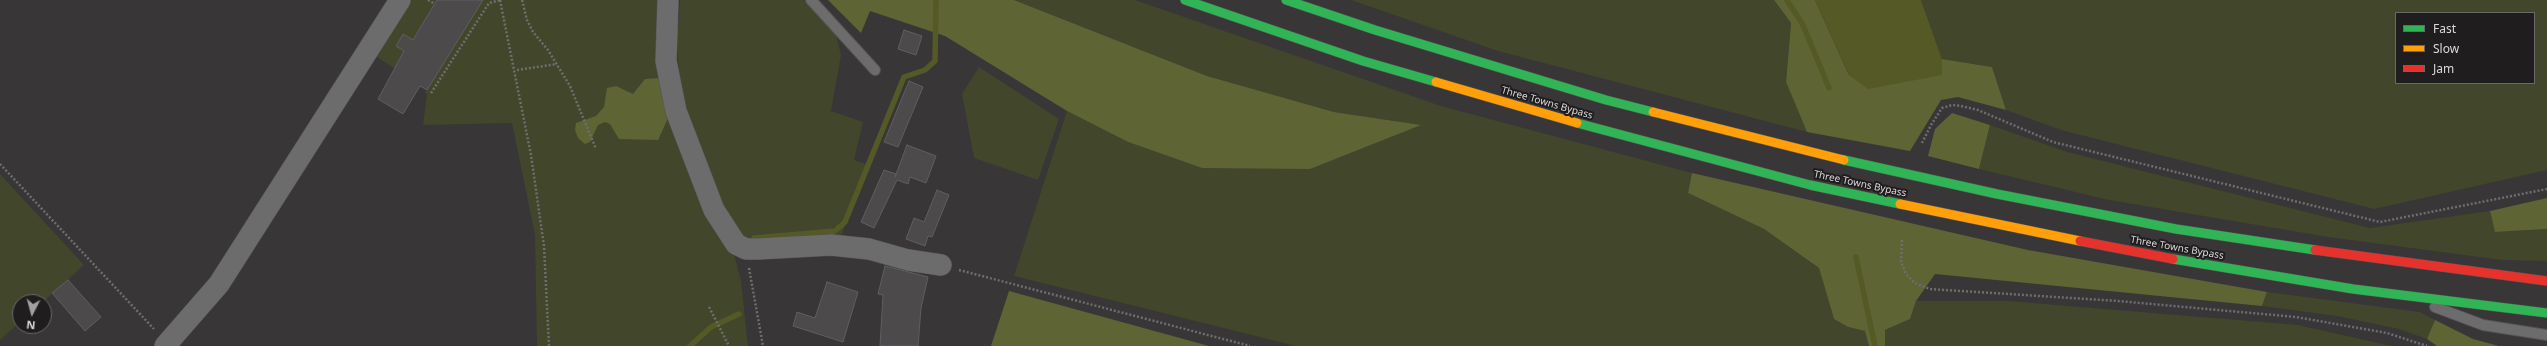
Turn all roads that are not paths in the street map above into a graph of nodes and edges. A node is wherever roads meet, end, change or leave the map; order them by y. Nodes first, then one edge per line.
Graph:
1 (400, 0) edge
2 (668, 0) edge
3 (811, 0) edge
4 (1185, 0) edge
5 (1286, 0) edge
6 (875, 70) dead end
7 (941, 265) road end
8 (2547, 274) edge
9 (2499, 275) junction
10 (2547, 281) edge
11 (2403, 295) junction
12 (2547, 313) edge
13 (2547, 335) edge
14 (166, 345) edge

1 - 14 street
2 - 7 street
3 - 6 lane
4 - 11 highway, Three Towns Bypass
5 - 9 highway, Three Towns Bypass
8 - 9 lane
9 - 10 highway, Three Towns Bypass
11 - 12 highway, Three Towns Bypass
11 - 13 lane

